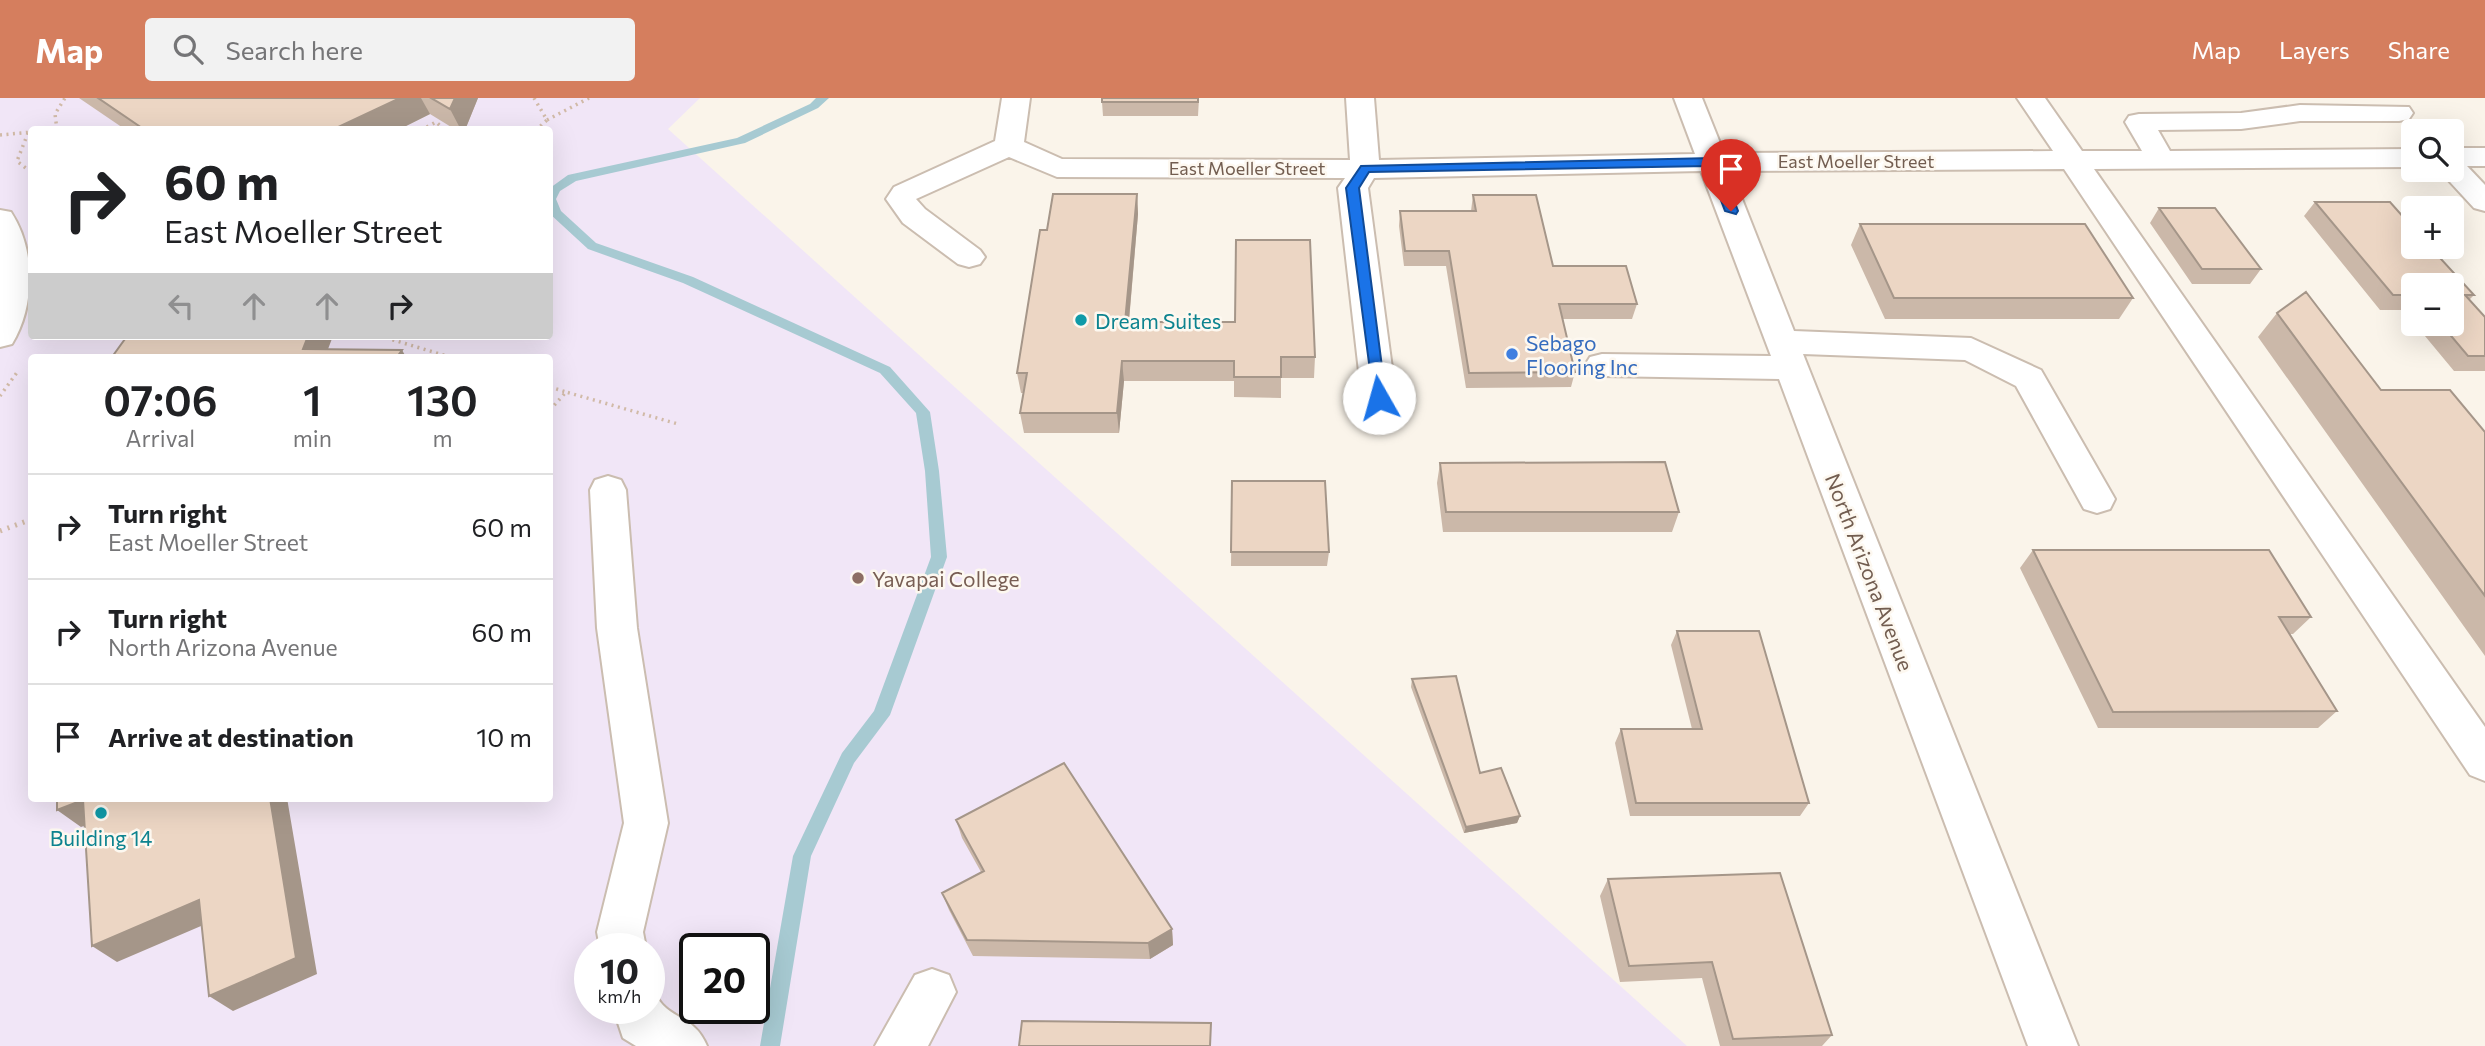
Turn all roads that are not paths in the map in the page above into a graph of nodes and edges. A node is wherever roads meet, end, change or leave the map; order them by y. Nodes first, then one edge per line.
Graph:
1 (1016, 98) edge
2 (1360, 98) edge
3 (1688, 98) edge
4 (2031, 98) edge
5 (2400, 114) edge
6 (2278, 116) junction
7 (1009, 146) junction
8 (2464, 157) edge
9 (2485, 157) edge
10 (2073, 159) junction
11 (2161, 159) junction
12 (2314, 159) junction
13 (2401, 159) edge
14 (1713, 162) junction
15 (1366, 169) junction
16 (2464, 180) edge
17 (2485, 202) edge
18 (0, 219) edge
19 (969, 257) dead end
20 (0, 336) edge
21 (1787, 355) junction
22 (1602, 365) dead end
23 (1379, 398) dead end
24 (608, 490) dead end
25 (2096, 499) dead end
26 (2485, 762) edge
27 (620, 933) edge
28 (932, 992) dead end
29 (645, 1024) edge
30 (682, 1046) edge
31 (900, 1046) edge
32 (2053, 1046) edge

1 - 7 street
2 - 15 street
3 - 14 street, North Arizona Avenue
4 - 10 street
5 - 6 street
6 - 11 street
6 - 12 street
7 - 15 street, East Moeller Street
7 - 19 street
8 - 9 street
10 - 11 street, East Moeller Street
10 - 14 street, East Moeller Street
10 - 26 street
11 - 12 street, East Moeller Street
12 - 13 street, East Moeller Street
14 - 15 street, East Moeller Street
14 - 21 street, North Arizona Avenue
15 - 23 street
16 - 17 street
18 - 20 street
21 - 22 street
21 - 25 street
21 - 32 street, North Arizona Avenue
24 - 27 street
28 - 31 street
29 - 30 street

